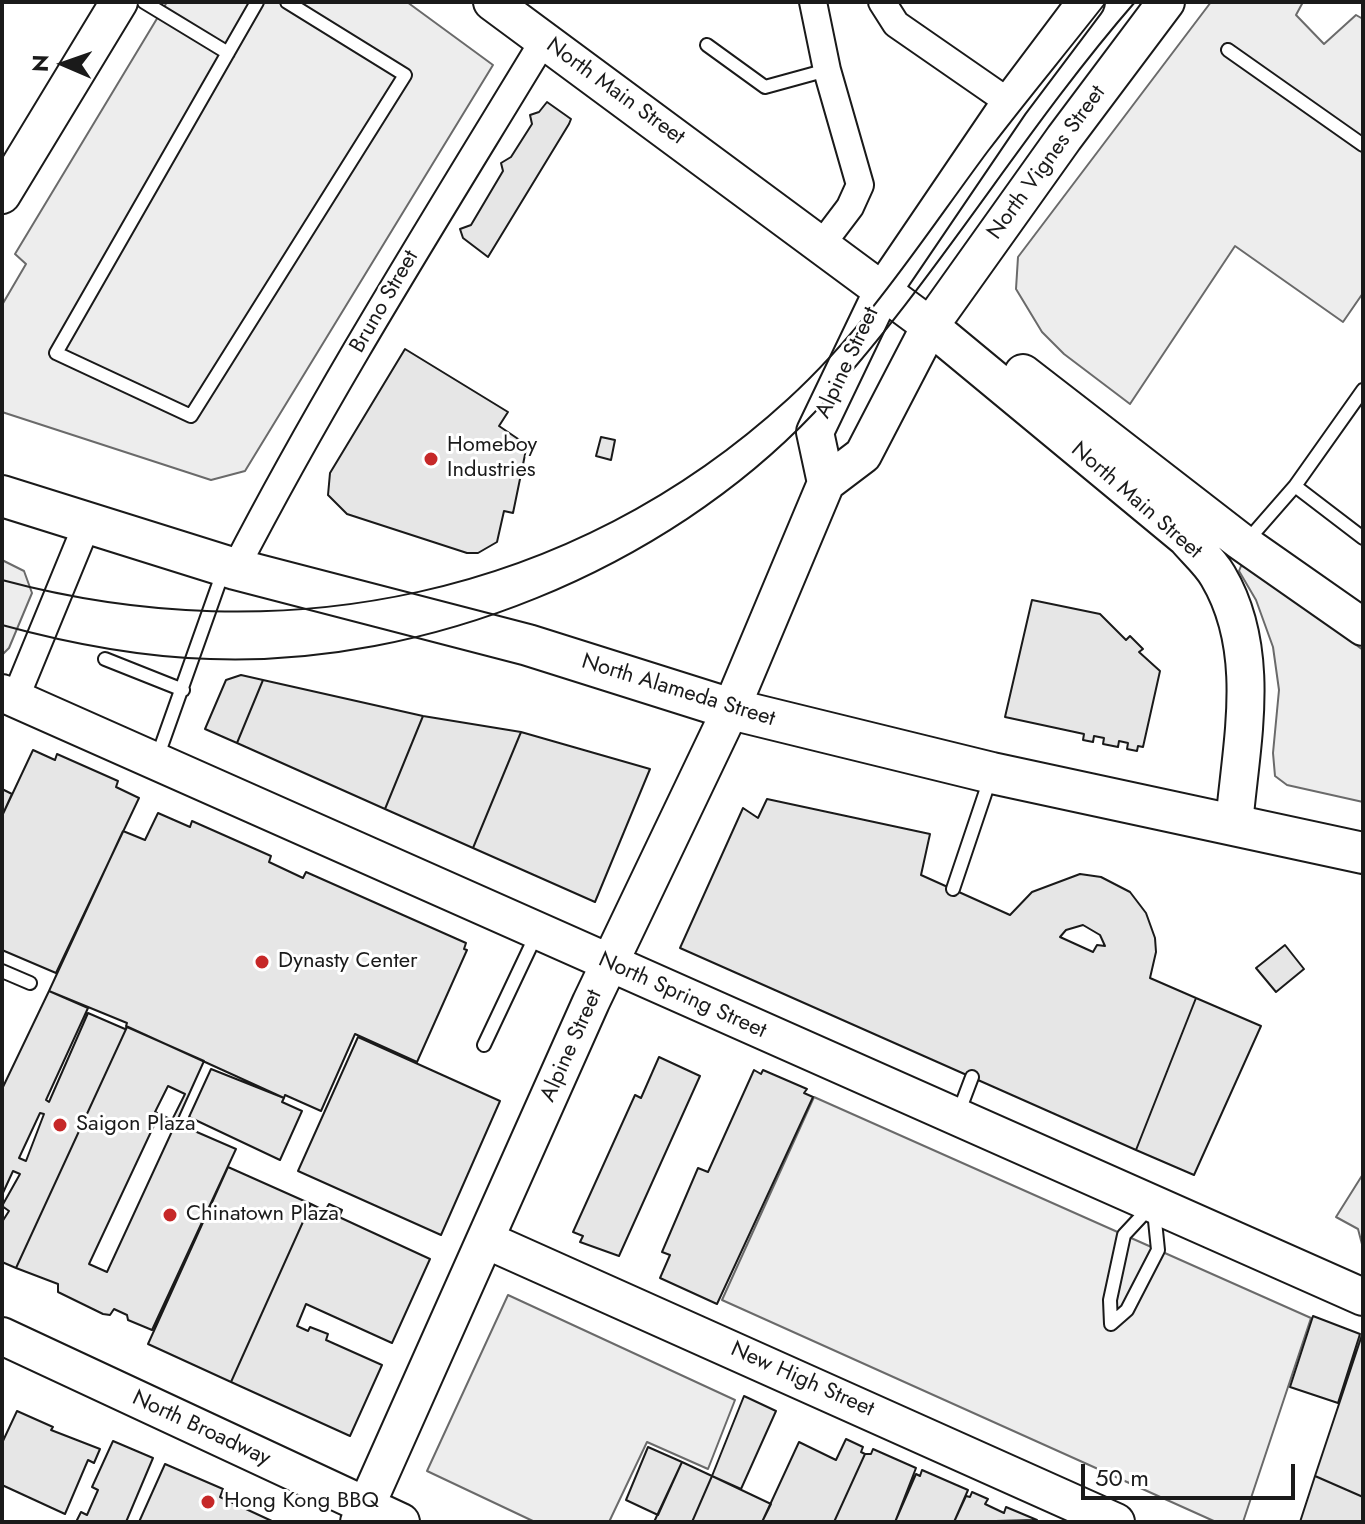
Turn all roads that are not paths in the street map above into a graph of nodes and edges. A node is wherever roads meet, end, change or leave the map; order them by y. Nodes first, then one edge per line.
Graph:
1 (119, 2) edge
2 (144, 2) edge
3 (257, 2) edge
4 (287, 2) edge
5 (492, 2) edge
6 (813, 2) edge
7 (882, 2) edge
8 (1086, 2) edge
9 (1166, 2) edge
10 (544, 40) junction
11 (707, 45) dead end
12 (1228, 50) dead end
13 (228, 53) junction
14 (827, 70) junction
15 (1010, 103) junction
16 (1363, 145) edge
17 (2, 195) edge
18 (822, 244) junction
19 (883, 290) junction
20 (930, 326) junction
21 (1363, 390) edge
22 (826, 483) junction
23 (1295, 486) junction
24 (2, 496) edge
25 (87, 524) junction
26 (1363, 538) edge
27 (1245, 544) junction
28 (230, 568) junction
29 (1363, 627) edge
30 (105, 659) dead end
31 (183, 690) junction
32 (9, 696) edge
33 (731, 709) junction
34 (156, 761) junction
35 (992, 773) junction
36 (1234, 825) junction
37 (1363, 853) edge
38 (953, 889) dead end
39 (538, 931) junction
40 (609, 963) junction
41 (2, 971) edge
42 (30, 983) dead end
43 (484, 1045) dead end
44 (972, 1077) dead end
45 (957, 1117) junction
46 (1153, 1204) junction
47 (486, 1240) junction
48 (1363, 1297) edge
49 (2, 1336) edge
50 (363, 1514) edge
51 (401, 1522) edge
52 (1116, 1522) edge

1 - 17 street
2 - 13 lane
3 - 13 lane
4 - 13 lane
5 - 10 street, North Main Street
6 - 14 street
7 - 15 street
8 - 15 street
9 - 20 street, North Vignes Street
10 - 18 street, North Main Street
10 - 28 street, Bruno Street
11 - 14 lane
12 - 16 lane
14 - 18 street
15 - 19 street
18 - 19 street, North Main Street
19 - 20 street, North Main Street
19 - 22 street, Alpine Street
20 - 22 street
20 - 27 street, North Main Street
20 - 36 street, North Main Street
21 - 23 lane
22 - 33 street, Alpine Street
23 - 26 lane
23 - 27 lane
24 - 25 main road, North Alameda Street
25 - 28 main road, North Alameda Street
25 - 32 street
27 - 29 street, North Main Street
28 - 31 lane
28 - 33 main road, North Alameda Street
30 - 31 lane
31 - 34 lane
32 - 34 street, North Spring Street
33 - 35 main road, North Alameda Street
33 - 40 street, Alpine Street
34 - 39 street, North Spring Street
35 - 36 main road, North Alameda Street
35 - 38 lane
36 - 37 main road, North Alameda Street
39 - 40 street, North Spring Street
39 - 43 lane
40 - 45 street, North Spring Street
40 - 47 street, Alpine Street
41 - 42 lane
44 - 45 lane
45 - 46 street, North Spring Street
46 - 46 lane
46 - 48 street, North Spring Street
47 - 50 street, Alpine Street
47 - 52 street, New High Street
49 - 50 street, North Broadway
50 - 51 street, North Broadway

